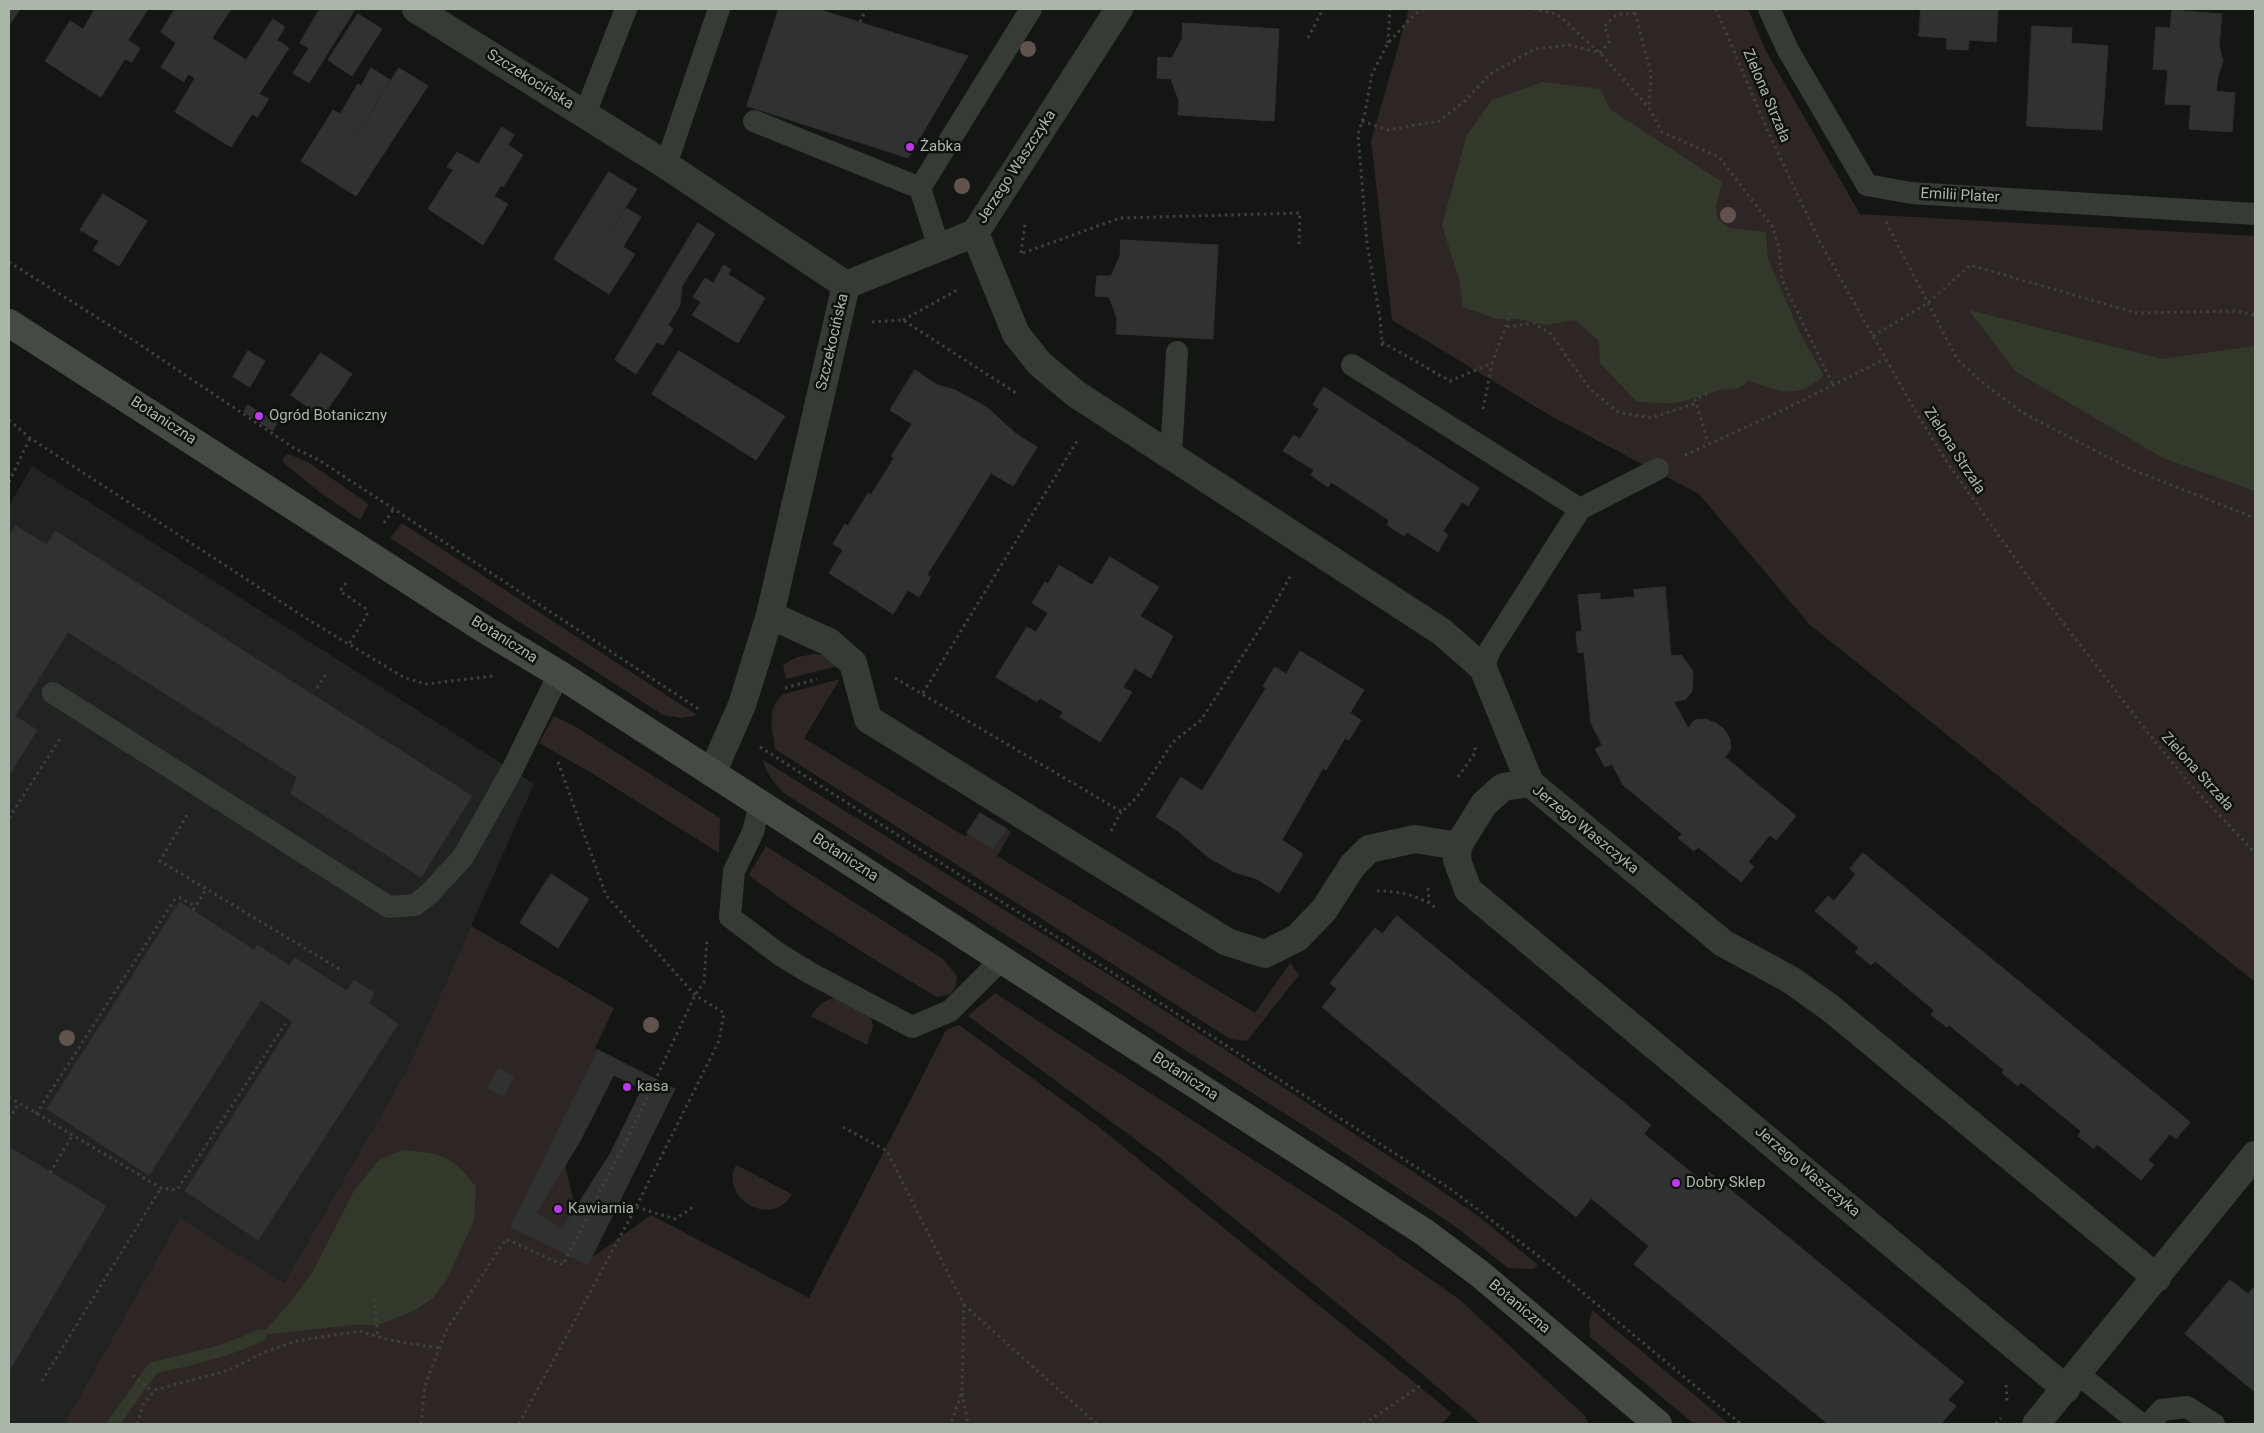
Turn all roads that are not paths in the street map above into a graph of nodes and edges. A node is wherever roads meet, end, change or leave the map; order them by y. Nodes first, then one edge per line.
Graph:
1 (416, 9) edge
2 (626, 9) edge
3 (719, 9) edge
4 (1032, 9) edge
5 (1119, 9) edge
6 (1769, 9) edge
7 (585, 114) junction
8 (754, 121) dead end
9 (666, 165) junction
10 (920, 188) junction
11 (2255, 214) edge
12 (975, 233) junction
13 (939, 248) junction
14 (846, 286) junction
15 (9, 323) edge
16 (1176, 352) dead end
17 (1352, 365) dead end
18 (1171, 456) junction
19 (1658, 469) road end
20 (1580, 509) junction
21 (770, 614) junction
22 (1483, 668) junction
23 (560, 674) junction
24 (53, 693) dead end
25 (712, 773) junction
26 (1530, 783) junction
27 (760, 804) junction
28 (1458, 846) junction
29 (1002, 959) junction
30 (2255, 1155) edge
31 (2157, 1278) junction
32 (2072, 1381) junction
33 (1658, 1424) edge
34 (2036, 1424) edge
35 (2140, 1424) edge
36 (2149, 1424) edge
37 (2214, 1424) edge

1 - 7 street, Szczekocińska
2 - 7 lane
3 - 9 lane
4 - 10 lane
5 - 12 street, Jerzego Waszczyka
6 - 11 lane, Emilii Plater
7 - 9 street, Szczekocińska
8 - 10 lane
9 - 14 street, Szczekocińska
10 - 13 lane
12 - 13 street, Jerzego Waszczyka
12 - 18 street
13 - 14 street, Jerzego Waszczyka
14 - 21 street, Szczekocińska
15 - 23 main road, Botaniczna
16 - 18 lane
17 - 20 lane
18 - 22 street
19 - 20 lane
20 - 22 lane
21 - 25 street, Szczekocińska
21 - 28 street
22 - 26 street
23 - 24 lane
23 - 25 main road, Botaniczna
25 - 27 main road, Botaniczna
26 - 28 street, Jerzego Waszczyka
26 - 31 street, Jerzego Waszczyka
27 - 29 main road, Botaniczna
27 - 29 lane
28 - 32 street, Jerzego Waszczyka
29 - 33 main road, Botaniczna
30 - 31 street
31 - 32 street
32 - 34 street
32 - 35 lane
36 - 37 lane

